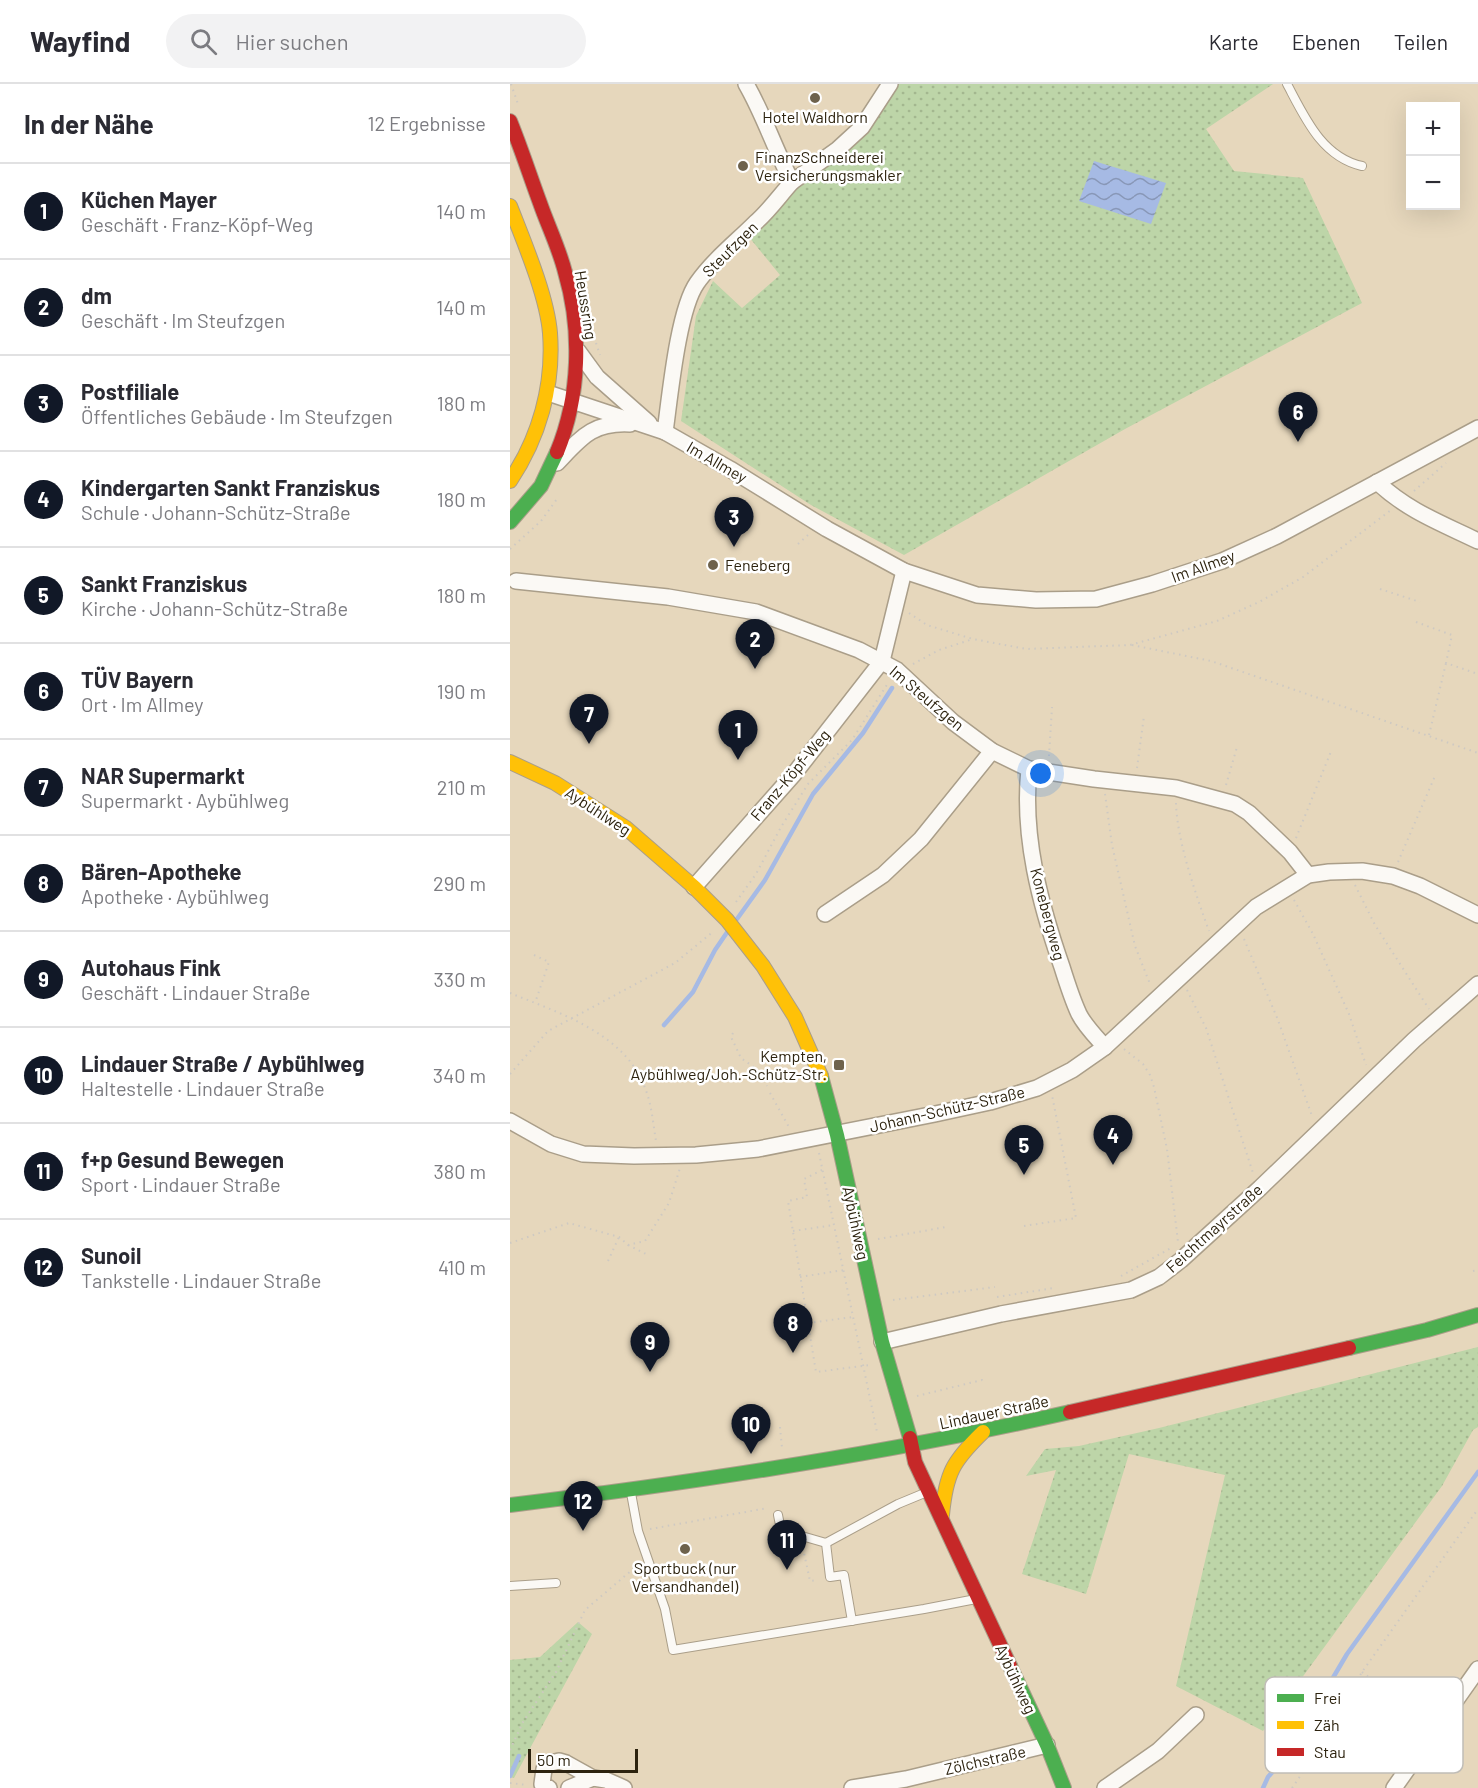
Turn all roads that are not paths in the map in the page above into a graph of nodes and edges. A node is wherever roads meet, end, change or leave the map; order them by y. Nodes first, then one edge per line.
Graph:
1 (746, 84) edge
2 (890, 84) edge
3 (1287, 84) edge
4 (510, 121) edge
5 (1362, 166) dead end
6 (792, 182) junction
7 (510, 206) edge
8 (577, 350) junction
9 (548, 393) junction
10 (572, 400) junction
11 (1478, 428) edge
12 (659, 429) junction
13 (549, 472) junction
14 (510, 481) edge
15 (1377, 482) junction
16 (510, 522) edge
17 (1478, 541) edge
18 (904, 571) junction
19 (516, 581) dead end
20 (882, 661) junction
21 (992, 751) junction
22 (510, 762) edge
23 (1029, 769) junction
24 (1308, 875) junction
25 (694, 887) junction
26 (825, 914) dead end
27 (1478, 915) edge
28 (1478, 984) edge
29 (1109, 1043) junction
30 (510, 1121) edge
31 (837, 1135) junction
32 (1478, 1315) edge
33 (882, 1342) junction
34 (983, 1432) junction
35 (911, 1445) junction
36 (631, 1491) junction
37 (929, 1491) junction
38 (510, 1505) edge
39 (778, 1515) road end
40 (942, 1520) junction
41 (826, 1543) junction
42 (556, 1582) dead end
43 (510, 1586) edge
44 (978, 1598) junction
45 (852, 1621) junction
46 (1478, 1669) edge
47 (1463, 1690) edge
48 (1196, 1715) dead end
49 (1047, 1745) junction
50 (1404, 1773) edge
51 (593, 1778) junction
52 (549, 1788) edge
53 (569, 1788) edge
54 (624, 1788) edge
55 (852, 1788) edge
56 (1064, 1788) edge
57 (1105, 1788) edge
58 (1394, 1788) edge

1 - 6 street
2 - 6 street, Steufzgen
3 - 5 lane
4 - 8 main road, Heussring
6 - 12 street, Steufzgen
7 - 9 main road
8 - 10 main road, Heussring
8 - 12 street, Im Allmey
9 - 10 street, Im Allmey
9 - 14 main road
10 - 12 street, Im Allmey
10 - 13 main road, Heussring
11 - 15 street, Im Allmey
12 - 13 street, Im Allmey
12 - 18 street, Im Allmey
13 - 16 main road, Heussring
15 - 17 street
15 - 18 street, Im Allmey
18 - 20 street
19 - 20 street, Im Steufzgen
20 - 21 street, Im Steufzgen
20 - 25 street, Franz-Köpf-Weg
21 - 23 street, Im Steufzgen
21 - 26 street
22 - 25 main road, Aybühlweg
23 - 24 street, Im Steufzgen
23 - 29 street, Konebergweg
24 - 27 street, Johann-Schütz-Straße
24 - 29 street, Johann-Schütz-Straße
25 - 31 main road, Aybühlweg
28 - 33 street, Feichtmayrstraße
29 - 31 street, Johann-Schütz-Straße
30 - 31 street, Johann-Schütz-Straße
31 - 33 main road, Aybühlweg
32 - 34 main road, Lindauer Straße
33 - 35 main road, Aybühlweg
34 - 35 main road, Lindauer Straße
34 - 40 main road
35 - 36 main road, Lindauer Straße
35 - 37 main road, Aybühlweg
36 - 38 main road, Lindauer Straße
36 - 45 lane
37 - 40 main road, Aybühlweg
37 - 41 lane
39 - 41 lane
40 - 44 main road, Aybühlweg
41 - 45 lane
42 - 43 lane
44 - 45 lane
44 - 49 main road, Aybühlweg
46 - 47 street
48 - 57 street
49 - 55 street, Zölchstraße
49 - 56 main road, Aybühlweg
50 - 58 street
51 - 52 street
51 - 53 street
51 - 54 street

